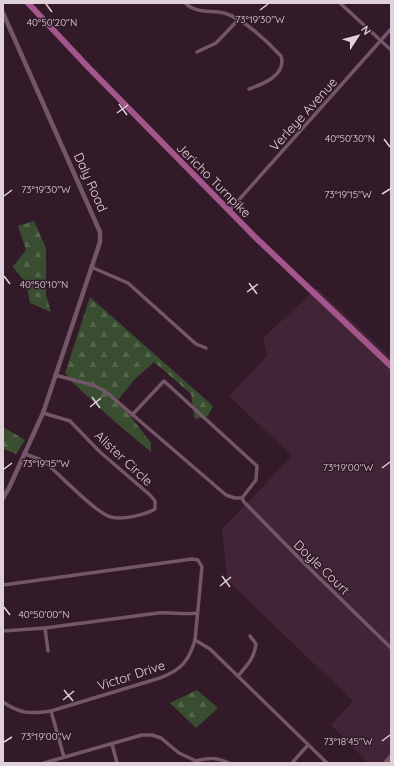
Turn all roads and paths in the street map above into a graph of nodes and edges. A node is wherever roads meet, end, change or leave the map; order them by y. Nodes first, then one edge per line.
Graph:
1 (28, 3) edge
2 (185, 3) edge
3 (340, 3) edge
4 (3, 13) edge
5 (239, 19) junction
6 (391, 29) edge
7 (381, 41) junction
8 (391, 50) edge
9 (197, 52) dead end
10 (249, 89) dead end
11 (229, 211) junction
12 (91, 267) junction
13 (206, 348) dead end
14 (391, 366) edge
15 (55, 375) junction
16 (43, 413) junction
17 (132, 415) junction
18 (25, 454) junction
19 (3, 498) edge
20 (242, 498) junction
21 (3, 585) edge
22 (196, 613) junction
23 (44, 628) junction
24 (3, 631) edge
25 (250, 636) dead end
26 (195, 640) junction
27 (391, 648) edge
28 (48, 651) dead end
29 (238, 676) junction
30 (3, 702) edge
31 (51, 711) junction
32 (112, 744) junction
33 (308, 745) junction
34 (64, 757) junction
35 (391, 757) edge
36 (195, 762) edge
37 (44, 763) edge
38 (117, 763) edge
39 (229, 763) edge
40 (292, 763) edge
41 (327, 763) edge
42 (386, 763) edge

1 - 11 main road, Jericho Turnpike
2 - 5 street
3 - 7 street
4 - 12 street, Daly Road
5 - 9 street
5 - 10 street
6 - 7 street, Verleye Avenue
7 - 8 street
7 - 11 street, Verleye Avenue
11 - 14 main road, Jericho Turnpike
12 - 13 street
12 - 15 street, Daly Road
15 - 16 street, Daly Road
15 - 17 street
16 - 18 street, Daly Road
16 - 18 street, Alister Circle
17 - 20 street
17 - 20 street
18 - 19 street, Daly Road
20 - 27 street, Doyle Court
21 - 22 street, Victor Drive
22 - 23 street
22 - 26 street, Victor Drive
23 - 24 street
23 - 28 street
25 - 29 street
26 - 29 street
26 - 31 street, Victor Drive
29 - 33 street
30 - 31 street, Victor Drive
31 - 34 street
32 - 34 street
32 - 36 street
32 - 38 street
33 - 40 street
33 - 41 street
34 - 37 street
35 - 42 main road
36 - 39 street

